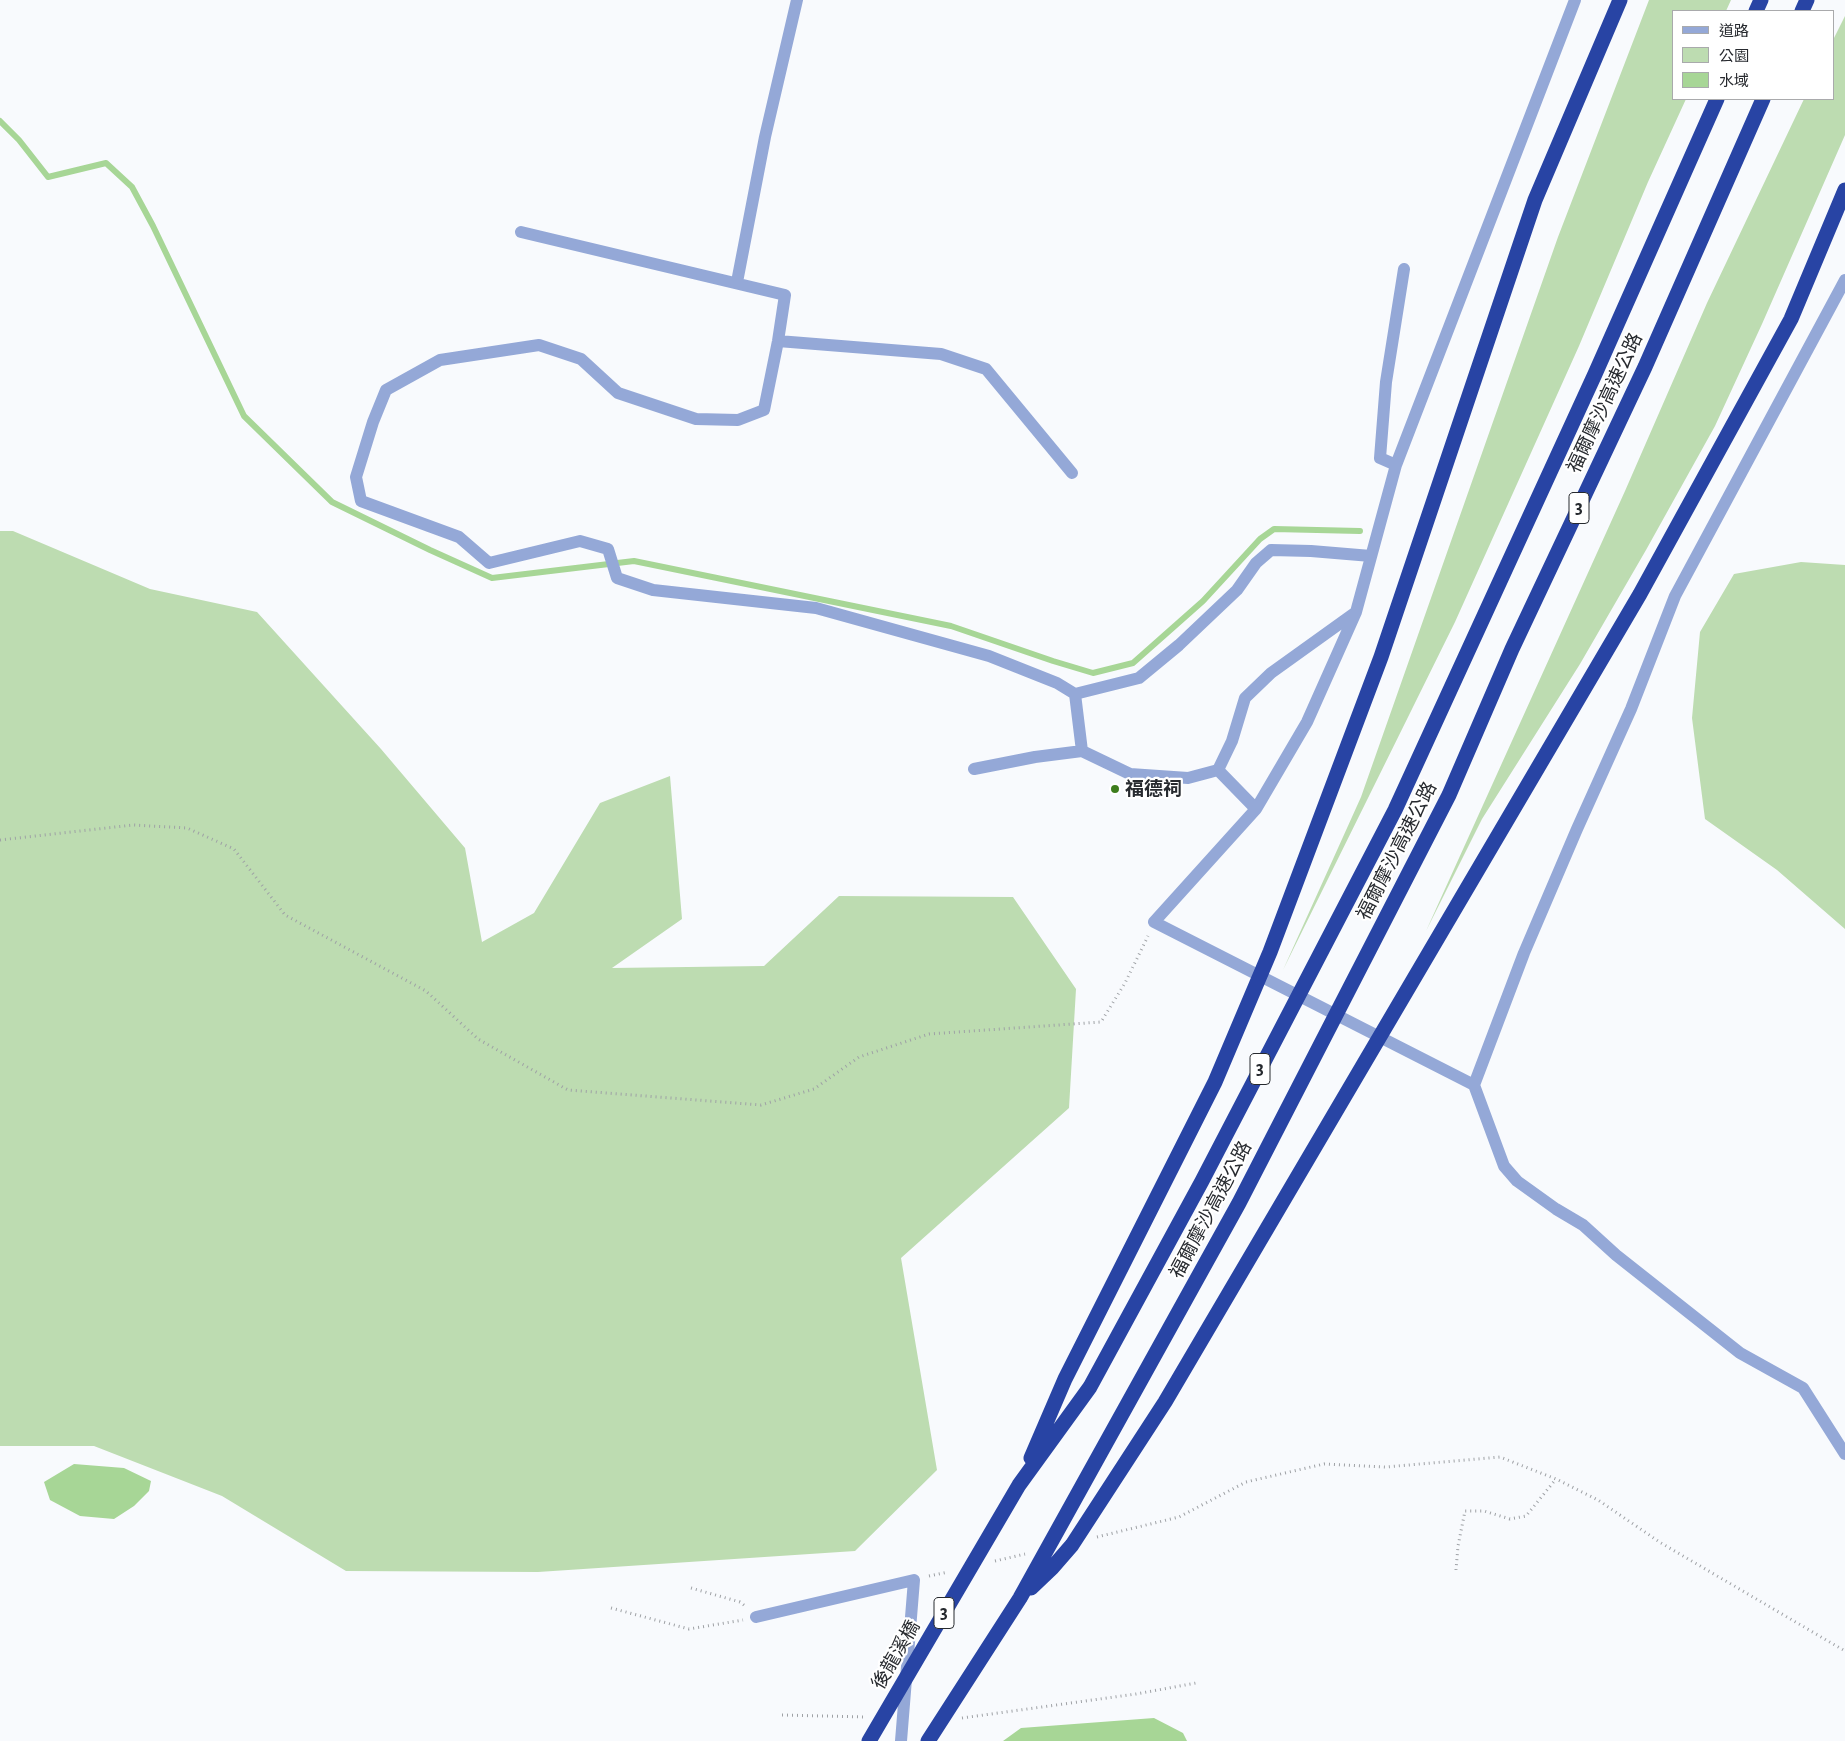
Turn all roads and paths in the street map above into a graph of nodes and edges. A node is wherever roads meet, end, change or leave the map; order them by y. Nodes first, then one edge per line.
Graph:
1 (797, 0) edge
2 (1575, 0) edge
3 (1620, 0) edge
4 (1717, 100) edge
5 (1763, 100) edge
6 (1845, 190) edge
7 (521, 232) dead end
8 (1404, 269) dead end
9 (1845, 280) edge
10 (736, 282) junction
11 (778, 341) junction
12 (1396, 465) junction
13 (1072, 473) dead end
14 (1371, 556) junction
15 (1356, 612) junction
16 (1075, 694) junction
17 (1082, 751) junction
18 (974, 769) dead end
19 (1218, 770) junction
20 (1256, 809) junction
21 (0, 840) edge
22 (1154, 922) junction
23 (1474, 1086) junction
24 (1845, 1454) edge
25 (1556, 1479) junction
26 (1019, 1485) junction
27 (1094, 1537) dead end
28 (1028, 1553) dead end
29 (990, 1562) dead end
30 (1456, 1570) dead end
31 (952, 1571) dead end
32 (914, 1580) junction
33 (692, 1588) dead end
34 (1020, 1598) junction
35 (611, 1608) dead end
36 (756, 1617) junction
37 (1845, 1651) edge
38 (1196, 1683) dead end
39 (782, 1715) dead end
40 (868, 1717) dead end
41 (961, 1719) dead end
42 (869, 1741) edge
43 (902, 1741) edge
44 (928, 1741) edge

1 - 10 lane
2 - 12 lane
3 - 26 highway
4 - 26 highway, 福爾摩沙高速公路 / 3
5 - 34 highway, 福爾摩沙高速公路 / 3
6 - 34 highway
7 - 10 lane
8 - 12 lane
9 - 23 lane
10 - 11 lane
11 - 13 lane
11 - 16 lane
12 - 14 lane
14 - 15 lane
14 - 16 lane
15 - 19 lane
15 - 20 lane
16 - 17 lane
17 - 18 lane
17 - 19 lane
19 - 20 lane
20 - 22 lane
21 - 22 path
22 - 23 lane
23 - 24 lane
25 - 27 path
25 - 30 path
25 - 37 path
26 - 42 highway, 後龍溪橋 / 3
28 - 29 path
31 - 32 path
32 - 36 lane
32 - 43 lane
33 - 36 path
34 - 44 highway, 3
35 - 36 path
38 - 41 path
39 - 40 path

